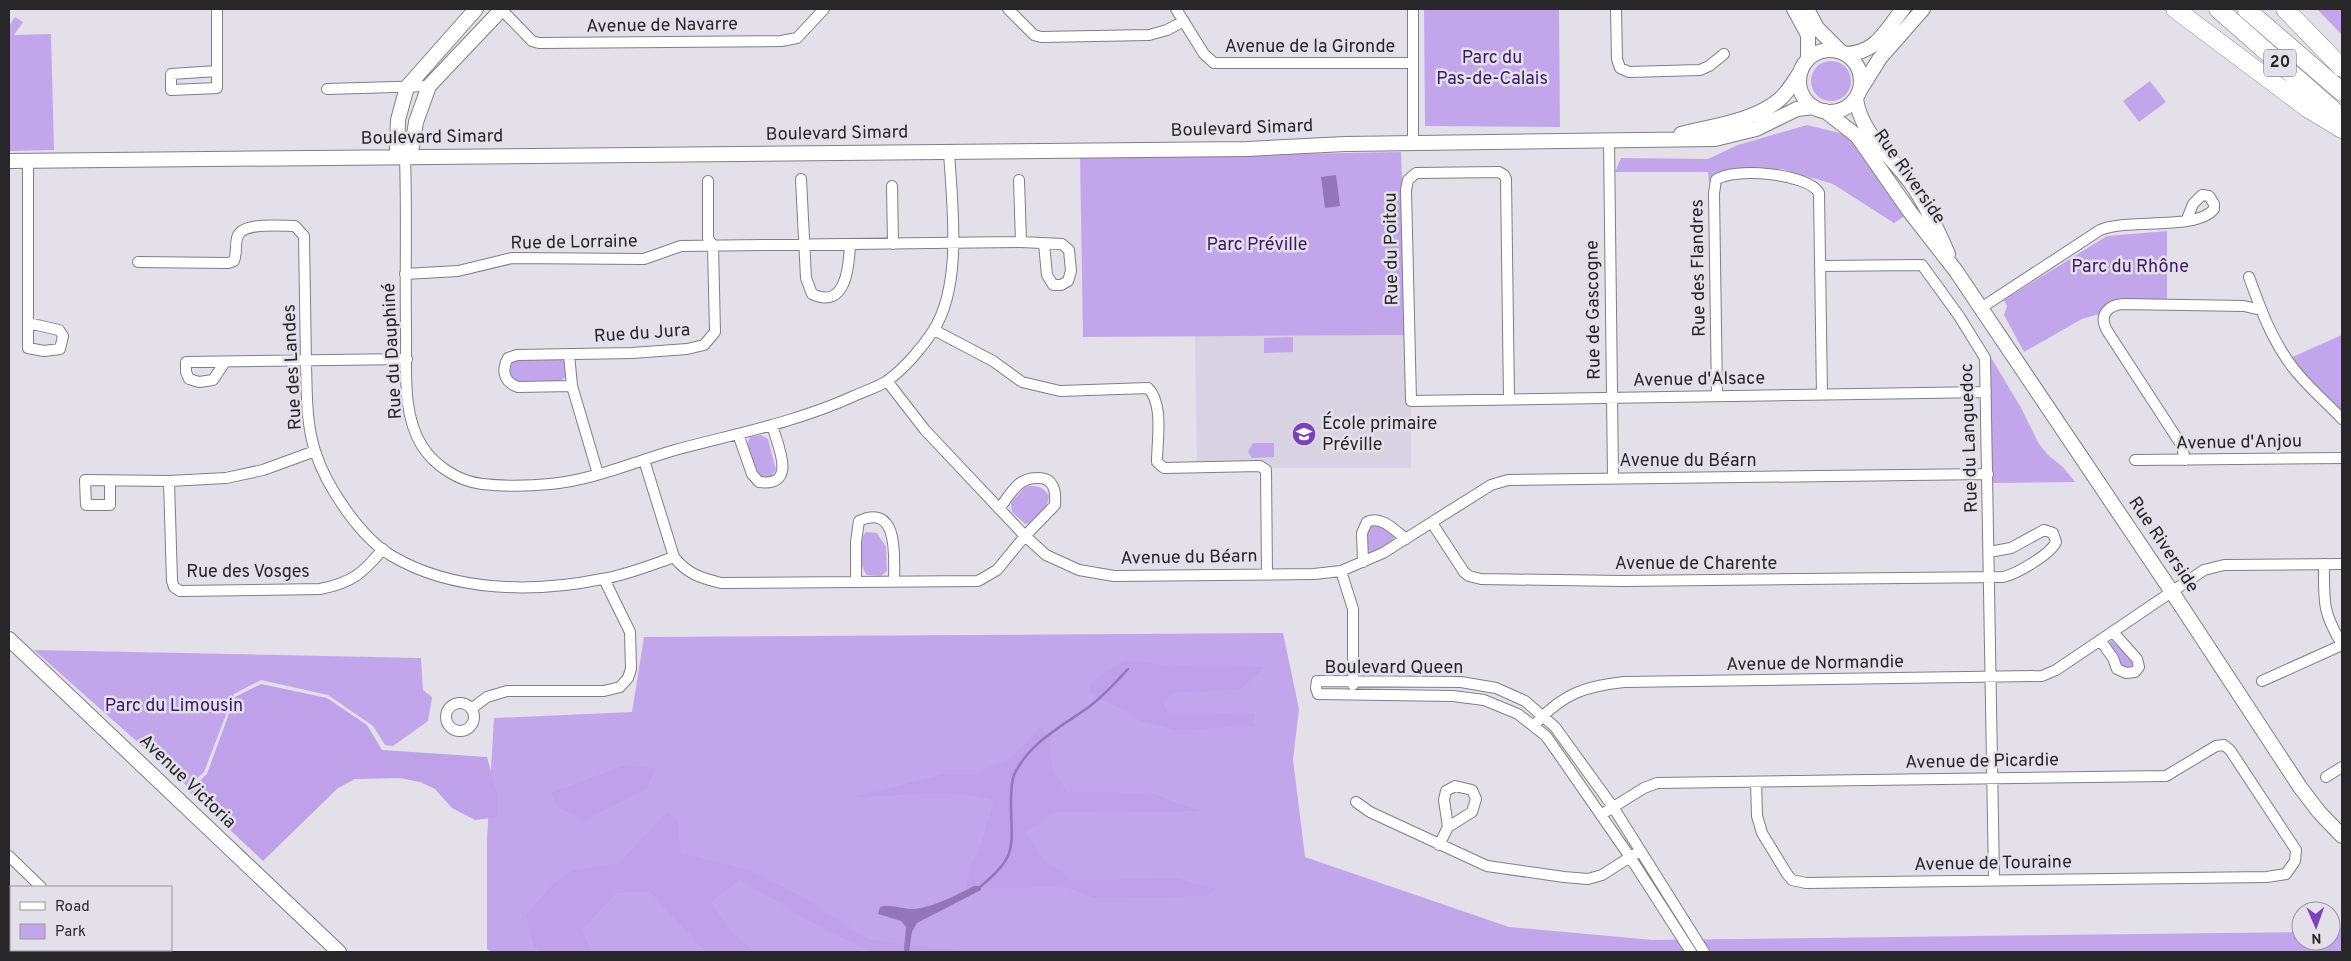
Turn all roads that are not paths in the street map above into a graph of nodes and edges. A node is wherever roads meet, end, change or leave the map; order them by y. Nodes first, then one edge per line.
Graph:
1 (216, 9) edge
2 (476, 9) edge
3 (501, 9) edge
4 (824, 9) edge
5 (1008, 9) edge
6 (1176, 9) edge
7 (1413, 9) edge
8 (1616, 9) edge
9 (1794, 9) edge
10 (1807, 9) edge
11 (1902, 9) edge
12 (1923, 9) edge
13 (2175, 9) edge
14 (2218, 9) edge
15 (2246, 9) edge
16 (2286, 9) edge
17 (1184, 21) junction
18 (1724, 54) dead end
19 (1843, 54) junction
20 (1413, 63) junction
21 (1806, 63) junction
22 (2342, 68) edge
23 (217, 71) dead end
24 (430, 86) junction
25 (407, 87) junction
26 (327, 89) dead end
27 (2342, 92) edge
28 (1858, 95) junction
29 (1819, 109) junction
30 (2342, 118) edge
31 (2342, 129) edge
32 (1666, 138) junction
33 (1608, 141) junction
34 (1413, 143) junction
35 (949, 152) junction
36 (405, 157) junction
37 (28, 160) junction
38 (9, 161) edge
39 (801, 180) dead end
40 (1019, 180) dead end
41 (708, 181) dead end
42 (892, 186) dead end
43 (2187, 219) dead end
44 (953, 242) junction
45 (1021, 242) junction
46 (850, 244) junction
47 (893, 244) junction
48 (1044, 244) dead end
49 (804, 245) junction
50 (713, 246) junction
51 (138, 262) dead end
52 (1820, 266) junction
53 (1956, 271) junction
54 (405, 274) junction
55 (2249, 277) dead end
56 (1982, 308) junction
57 (2261, 310) junction
58 (28, 323) dead end
59 (934, 330) junction
60 (569, 354) junction
61 (407, 359) junction
62 (306, 360) junction
63 (225, 362) dead end
64 (887, 381) junction
65 (572, 386) junction
66 (1986, 392) junction
67 (1822, 395) junction
68 (1717, 396) junction
69 (1612, 397) junction
70 (1509, 398) junction
71 (1411, 400) joint
72 (2342, 419) edge
73 (772, 425) junction
74 (738, 434) junction
75 (315, 451) junction
76 (2342, 458) edge
77 (644, 460) junction
78 (2135, 460) dead end
79 (2185, 460) junction
80 (598, 474) junction
81 (1988, 474) junction
82 (1613, 478) junction
83 (169, 481) junction
84 (110, 482) dead end
85 (999, 509) junction
86 (1432, 523) junction
87 (1025, 536) junction
88 (1406, 539) junction
89 (383, 549) junction
90 (1989, 552) junction
91 (674, 557) junction
92 (1363, 562) junction
93 (2324, 564) junction
94 (2342, 564) edge
95 (1341, 571) junction
96 (1267, 574) junction
97 (1989, 576) junction
98 (604, 579) junction
99 (856, 582) junction
100 (894, 582) junction
101 (2172, 592) junction
102 (2113, 632) junction
103 (9, 639) edge
104 (2100, 640) junction
105 (2342, 645) edge
106 (1990, 677) junction
107 (1354, 680) junction
108 (2262, 681) dead end
109 (1353, 694) junction
110 (471, 709) dead end
111 (1542, 716) junction
112 (1533, 726) junction
113 (2342, 767) edge
114 (2326, 777) dead end
115 (1992, 778) junction
116 (1756, 782) junction
117 (1356, 802) dead end
118 (1613, 807) junction
119 (1602, 814) junction
120 (1448, 827) dead end
121 (2342, 836) edge
122 (1439, 844) junction
123 (1640, 851) junction
124 (9, 856) edge
125 (1630, 857) junction
126 (2295, 861) joint
127 (1994, 879) junction
128 (40, 886) edge
129 (1695, 937) junction
130 (1688, 948) edge
131 (339, 952) edge
132 (1704, 952) edge

1 - 23 street
2 - 25 main road
3 - 4 street, Avenue de Navarre
3 - 24 main road
5 - 17 street
6 - 17 street, Avenue de la Gironde
7 - 20 street
8 - 18 street
9 - 21 main road
10 - 19 main road
11 - 19 main road
12 - 28 main road
13 - 31 highway
14 - 30 highway, 20
15 - 27 highway, 20
16 - 22 highway
17 - 20 street, Avenue de la Gironde
19 - 21 main road
19 - 28 main road
20 - 34 street
21 - 29 main road
21 - 32 main road, Boulevard Simard
24 - 25 street
24 - 36 main road
25 - 26 street
25 - 36 main road
28 - 29 main road
28 - 53 main road, Rue Riverside
29 - 32 main road, Boulevard Simard
29 - 53 main road, Rue Riverside
32 - 33 main road, Boulevard Simard
33 - 34 main road, Boulevard Simard
33 - 69 street, Rue de Gascogne
34 - 35 main road, Boulevard Simard
35 - 36 main road, Boulevard Simard
35 - 44 street, Rue du Dauphiné
36 - 37 main road, Boulevard Simard
36 - 54 street, Rue du Dauphiné
37 - 38 main road, Boulevard Simard
37 - 58 street
39 - 49 street
40 - 45 street
41 - 50 street, Rue du Jura
42 - 47 street
43 - 56 street
44 - 45 street, Rue de Lorraine
44 - 47 street, Rue de Lorraine
44 - 59 street, Rue du Dauphiné
45 - 48 street, Rue de Lorraine
46 - 47 street, Rue de Lorraine
46 - 49 street, Rue de Lorraine
46 - 49 street
49 - 50 street, Rue de Lorraine
50 - 54 street, Rue de Lorraine
50 - 60 street, Rue du Jura
51 - 62 street, Rue des Landes
52 - 66 street, Rue du Languedoc
52 - 67 street, Rue des Flandres
52 - 68 street, Rue des Flandres
53 - 56 main road, Rue Riverside
54 - 61 street, Rue du Dauphiné
55 - 57 street
56 - 101 main road, Rue Riverside
57 - 72 street
57 - 79 street
59 - 64 street, Rue du Dauphiné
59 - 96 street
60 - 65 street, Rue du Jura
60 - 65 street, Rue du Jura
61 - 62 street
61 - 80 street, Rue du Dauphiné
62 - 63 street
62 - 75 street, Rue des Landes
64 - 73 street, Rue du Dauphiné
64 - 85 street, Avenue du Béarn
65 - 80 street, Rue du Jura
66 - 67 street, Avenue d'Alsace
66 - 81 street, Rue du Languedoc
67 - 68 street, Avenue d'Alsace
68 - 69 street, Avenue d'Alsace
69 - 70 street, Avenue d'Alsace
69 - 82 street, Rue de Gascogne
70 - 71 street, Avenue d'Alsace
70 - 71 street, Rue du Poitou
73 - 74 street, Rue du Dauphiné
73 - 74 street
74 - 77 street, Rue du Dauphiné
75 - 83 street
75 - 89 street, Rue des Landes
76 - 79 street, Avenue d'Anjou
77 - 80 street, Rue du Dauphiné
77 - 91 street
78 - 79 street, Avenue d'Anjou
81 - 82 street, Avenue du Béarn
81 - 90 street, Rue du Languedoc
82 - 86 street, Avenue du Béarn
83 - 84 street
83 - 89 street, Rue des Vosges
85 - 87 street, Avenue du Béarn
85 - 87 street
86 - 88 street, Avenue du Béarn
86 - 97 street, Avenue de Charente
87 - 96 street, Avenue du Béarn
87 - 100 street
88 - 92 street, Avenue du Béarn
88 - 92 street
89 - 98 street, Rue des Landes
90 - 97 street, Rue du Languedoc
90 - 97 street
91 - 98 street, Rue des Landes
91 - 99 street
92 - 95 street, Avenue du Béarn
93 - 94 street, Avenue de Normandie
93 - 101 street, Avenue de Normandie
93 - 105 street
95 - 96 street, Avenue du Béarn
95 - 107 street
97 - 106 street, Rue du Languedoc
98 - 110 street
99 - 100 street
99 - 100 street
101 - 102 street, Avenue de Normandie
101 - 121 main road, Rue Riverside
102 - 104 street, Avenue de Normandie
102 - 104 street
103 - 131 main road, Avenue Victoria
104 - 106 street, Avenue de Normandie
105 - 108 street
106 - 111 street, Avenue de Normandie
106 - 115 street, Rue du Languedoc
107 - 109 street
107 - 109 street, Boulevard Queen
107 - 111 street, Boulevard Queen
109 - 112 street, Boulevard Queen
111 - 112 street, Avenue de Normandie
111 - 118 street, Boulevard Queen
112 - 119 street, Boulevard Queen
113 - 114 street
115 - 116 street, Avenue de Picardie
115 - 126 street, Avenue de Picardie
115 - 127 street, Rue du Languedoc
116 - 118 street, Avenue de Picardie
116 - 127 street, Avenue de Touraine
117 - 122 street
118 - 119 street, Avenue de Picardie
118 - 123 street, Boulevard Queen
119 - 125 street, Boulevard Queen
120 - 122 street
122 - 125 street
123 - 125 street
123 - 129 street, Boulevard Queen
124 - 128 street
125 - 130 street, Boulevard Queen
126 - 127 street, Avenue de Touraine
129 - 130 street, Boulevard Queen
129 - 132 street, Boulevard Queen

